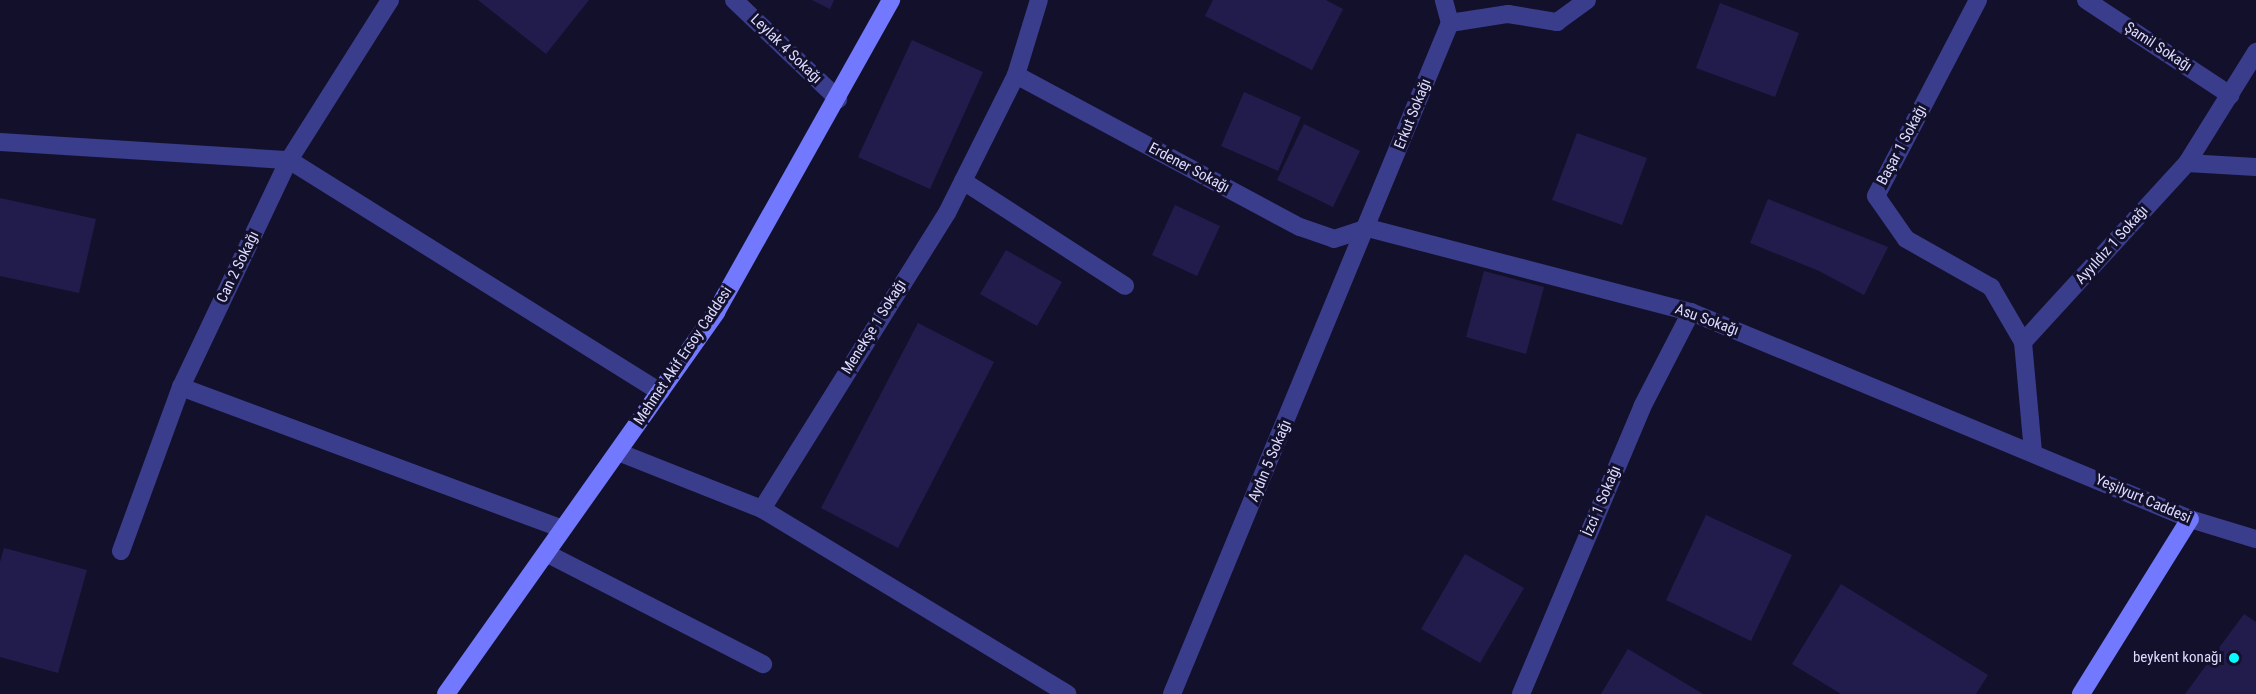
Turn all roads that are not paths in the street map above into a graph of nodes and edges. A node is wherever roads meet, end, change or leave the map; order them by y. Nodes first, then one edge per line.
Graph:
1 (390, 0) edge
2 (734, 0) edge
3 (891, 0) edge
4 (1039, 0) edge
5 (1444, 0) edge
6 (1587, 0) edge
7 (1978, 0) edge
8 (2086, 0) edge
9 (1450, 23) junction
10 (2256, 51) edge
11 (1016, 75) junction
12 (2230, 95) junction
13 (838, 99) junction
14 (0, 142) edge
15 (289, 160) junction
16 (2187, 163) junction
17 (2256, 167) edge
18 (963, 181) junction
19 (1368, 228) junction
20 (1125, 286) dead end
21 (1691, 312) junction
22 (2023, 342) junction
23 (181, 387) junction
24 (660, 392) junction
25 (618, 452) junction
26 (2033, 452) junction
27 (762, 509) junction
28 (2190, 519) junction
29 (562, 529) junction
30 (2256, 539) edge
31 (121, 551) dead end
32 (546, 553) junction
33 (763, 664) dead end
34 (446, 694) edge
35 (1067, 694) edge
36 (1172, 694) edge
37 (1521, 694) edge
38 (2081, 694) edge

1 - 15 street, Can 2 Sokağı
2 - 13 street, Leylak 4 Sokağı
3 - 13 street, Mehmet Akif Ersoy Caddesi
4 - 11 street, Menekşe 1 Sokağı
5 - 9 street
6 - 9 street
7 - 22 street, Başar 1 Sokağı
8 - 12 street, Şamil Sokağı
9 - 19 street, Erkut Sokağı
10 - 12 street, Ayyıldız 1 Sokağı
11 - 18 street, Menekşe 1 Sokağı
11 - 19 street, Erdener Sokağı
12 - 16 street, Ayyıldız 1 Sokağı
13 - 24 street, Mehmet Akif Ersoy Caddesi
14 - 15 street
15 - 23 street, Can 2 Sokağı
15 - 24 street
16 - 17 street
16 - 22 street, Ayyıldız 1 Sokağı
18 - 20 street
18 - 27 street, Menekşe 1 Sokağı
19 - 21 street, Asu Sokağı
19 - 36 street, Aydın 5 Sokağı
21 - 26 street, Asu Sokağı
21 - 37 street, İzci 1 Sokağı
22 - 26 street
23 - 29 street
23 - 31 street, Can 2 Sokağı
24 - 25 street, Mehmet Akif Ersoy Caddesi
25 - 27 street
25 - 29 street, Mehmet Akif Ersoy Caddesi
26 - 28 street, Yeşilyurt Caddesi
27 - 35 street
28 - 30 street, Yeşilyurt Caddesi
28 - 38 street
29 - 32 street, Mehmet Akif Ersoy Caddesi
32 - 33 street
32 - 34 street, Mehmet Akif Ersoy Caddesi

